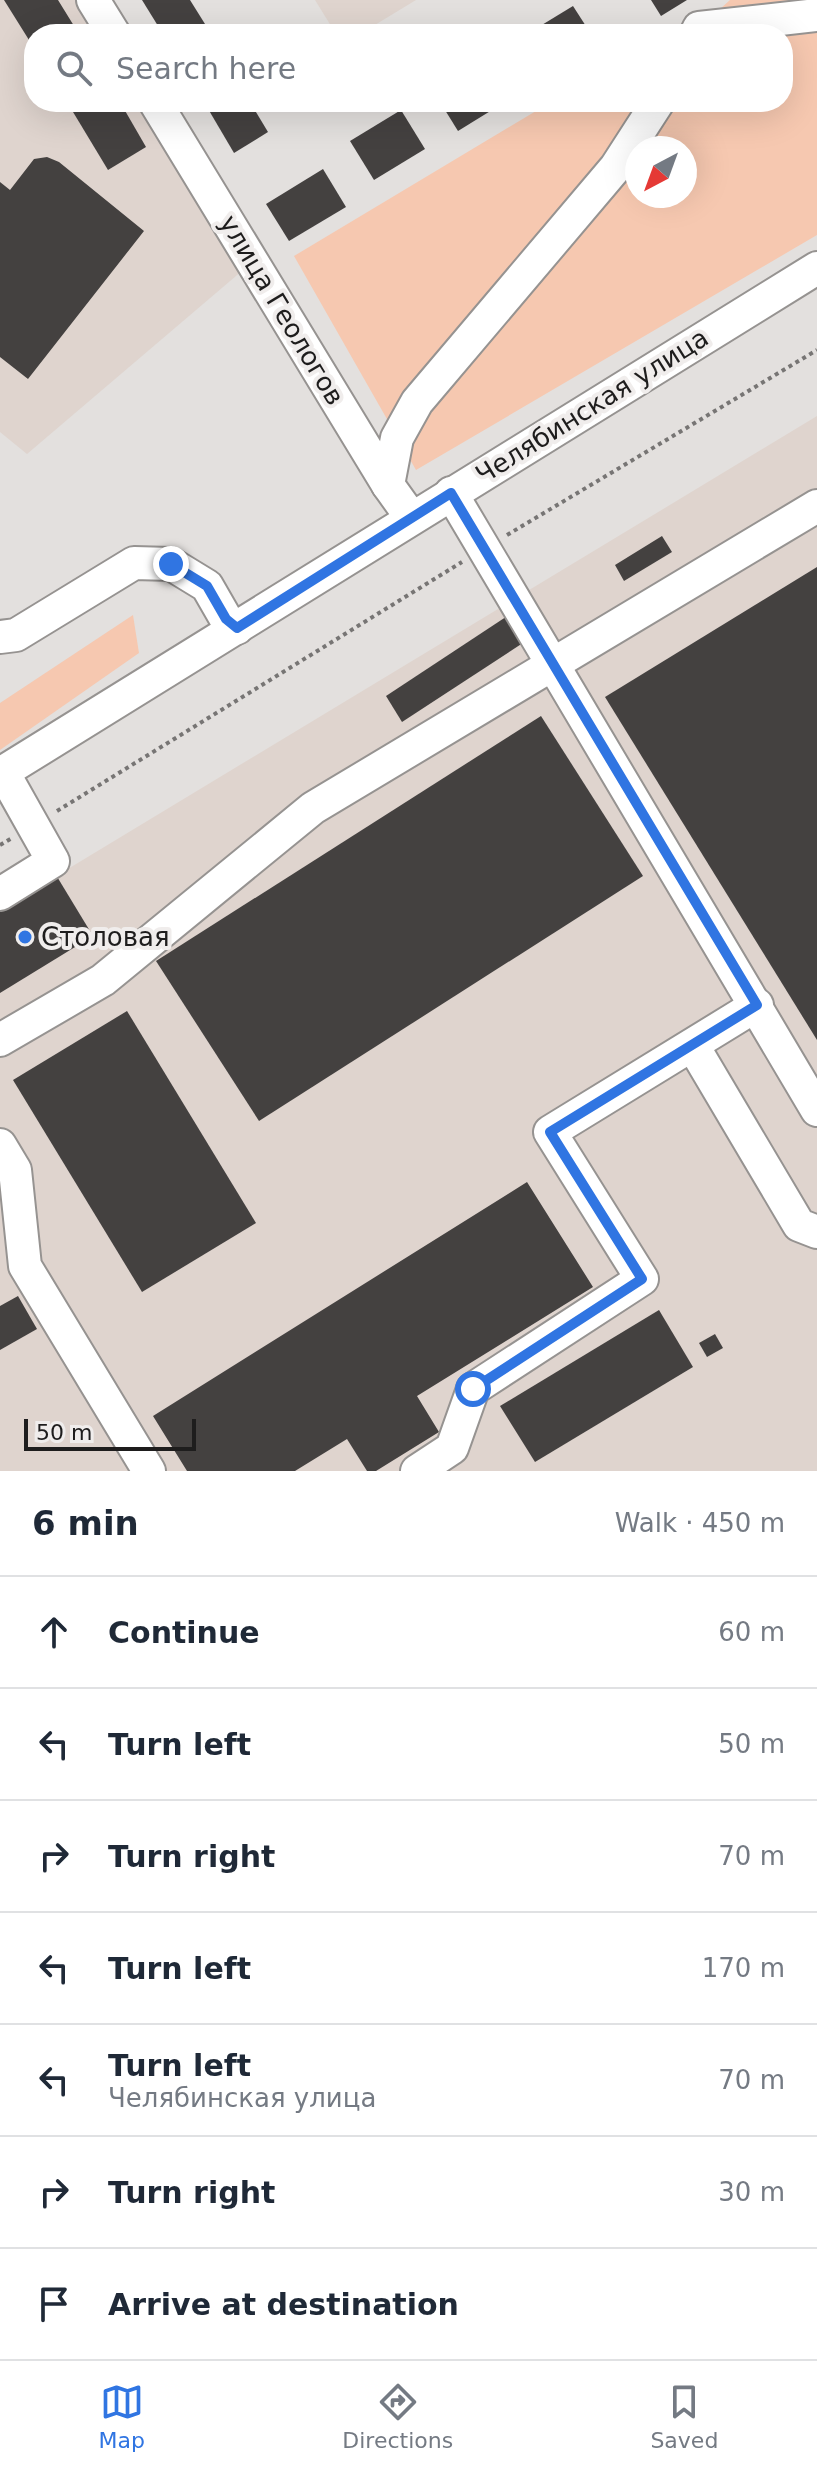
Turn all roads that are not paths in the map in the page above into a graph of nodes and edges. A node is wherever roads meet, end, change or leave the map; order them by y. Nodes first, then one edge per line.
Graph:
1 (93, 0) edge
2 (817, 15) edge
3 (108, 24) edge
4 (735, 24) edge
5 (161, 112) edge
6 (652, 112) edge
7 (817, 268) edge
8 (388, 485) junction
9 (451, 493) junction
10 (817, 506) edge
11 (411, 517) junction
12 (237, 628) junction
13 (0, 637) edge
14 (552, 664) junction
15 (1, 773) edge
16 (0, 894) edge
17 (757, 1005) junction
18 (0, 1040) edge
19 (693, 1046) junction
20 (817, 1110) edge
21 (0, 1145) edge
22 (817, 1232) edge
23 (149, 1471) edge
24 (417, 1471) edge

1 - 3 street
2 - 4 street
5 - 8 street, улица Геологов
6 - 8 street
7 - 9 street, Челябинская улица
8 - 11 street, улица Геологов
9 - 11 street, Челябинская улица
9 - 14 street
10 - 14 street
11 - 12 street, Челябинская улица
12 - 13 street
12 - 15 street, Челябинская улица
14 - 17 street
14 - 18 street
15 - 16 street
17 - 19 street
17 - 20 street
19 - 22 street
19 - 24 street
21 - 23 street

